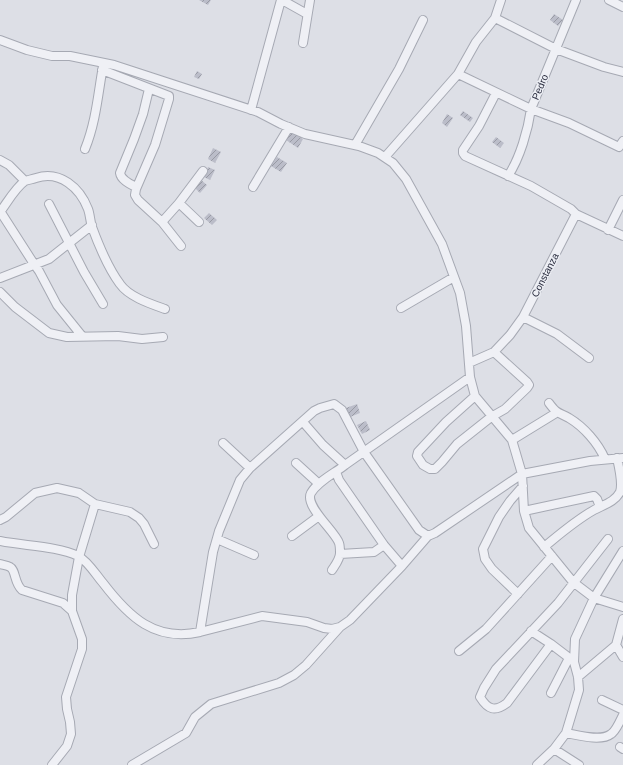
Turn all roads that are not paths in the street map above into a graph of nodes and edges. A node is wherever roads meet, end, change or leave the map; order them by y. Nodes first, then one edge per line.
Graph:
1 (281, 0) edge
2 (310, 0) edge
3 (501, 0) edge
4 (576, 0) edge
5 (609, 0) edge
6 (623, 7) edge
7 (307, 14) junction
8 (494, 18) junction
9 (423, 20) dead end
10 (0, 40) edge
11 (302, 43) dead end
12 (556, 49) junction
13 (103, 67) junction
14 (623, 72) edge
15 (458, 74) junction
16 (150, 89) junction
17 (496, 93) junction
18 (531, 109) junction
19 (251, 110) junction
20 (289, 127) junction
21 (623, 141) edge
22 (355, 145) junction
23 (85, 149) dead end
24 (385, 157) junction
25 (0, 160) edge
26 (203, 171) dead end
27 (508, 176) junction
28 (25, 181) junction
29 (136, 187) junction
30 (253, 187) dead end
31 (623, 200) edge
32 (179, 203) junction
33 (49, 204) dead end
34 (0, 212) edge
35 (576, 214) junction
36 (162, 222) junction
37 (199, 222) dead end
38 (92, 225) junction
39 (608, 230) junction
40 (623, 236) edge
41 (70, 243) junction
42 (181, 246) dead end
43 (34, 264) junction
44 (454, 277) junction
45 (0, 278) edge
46 (0, 292) edge
47 (103, 304) dead end
48 (401, 308) dead end
49 (165, 309) dead end
50 (524, 317) junction
51 (82, 336) junction
52 (164, 337) dead end
53 (494, 352) junction
54 (589, 358) dead end
55 (469, 363) junction
56 (470, 376) junction
57 (475, 396) junction
58 (549, 403) dead end
59 (556, 413) junction
60 (491, 417) junction
61 (303, 422) junction
62 (512, 440) junction
63 (223, 443) dead end
64 (364, 452) junction
65 (620, 458) edge
66 (605, 459) junction
67 (296, 463) dead end
68 (345, 465) junction
69 (250, 468) junction
70 (336, 472) junction
71 (522, 474) junction
72 (319, 484) junction
73 (523, 486) junction
74 (95, 504) junction
75 (600, 507) junction
76 (524, 511) junction
77 (319, 516) junction
78 (0, 520) edge
79 (292, 536) dead end
80 (428, 536) junction
81 (217, 539) junction
82 (608, 540) dead end
83 (0, 541) edge
84 (154, 544) dead end
85 (384, 544) junction
86 (544, 547) junction
87 (623, 551) edge
88 (340, 554) junction
89 (254, 555) dead end
90 (552, 556) junction
91 (79, 557) junction
92 (0, 564) edge
93 (402, 566) junction
94 (332, 570) dead end
95 (574, 582) junction
96 (518, 594) junction
97 (594, 598) junction
98 (623, 607) edge
99 (72, 611) junction
100 (623, 619) edge
101 (340, 627) junction
102 (531, 631) junction
103 (200, 632) junction
104 (551, 644) junction
105 (616, 645) junction
106 (459, 650) dead end
107 (623, 657) edge
108 (572, 660) junction
109 (578, 677) junction
110 (551, 693) dead end
111 (602, 700) dead end
112 (623, 710) edge
113 (623, 715) edge
114 (566, 733) junction
115 (554, 749) junction
116 (52, 765) edge
117 (132, 765) edge
118 (537, 765) edge
119 (579, 765) edge

1 - 7 street
1 - 19 street
2 - 7 street
3 - 8 street
4 - 12 street, Pedro
5 - 6 street
7 - 11 street
8 - 12 street
8 - 15 street
9 - 22 street
10 - 13 street
12 - 14 street
12 - 18 street, Pedro
13 - 16 street
13 - 19 street
13 - 23 street
15 - 17 street
15 - 24 street
16 - 29 street
16 - 29 street
17 - 18 street
17 - 27 street
18 - 21 street
18 - 27 street, Pedro
19 - 20 street
20 - 22 street
20 - 30 street
22 - 24 street
24 - 44 street
25 - 28 street
26 - 32 street
27 - 35 street
28 - 34 street
28 - 38 street
29 - 36 street
31 - 39 street
32 - 36 street
32 - 37 street
33 - 41 street
34 - 43 street
35 - 39 street
35 - 50 street, Constanza
36 - 42 street
38 - 41 street
38 - 49 street
39 - 40 street
41 - 43 street
41 - 47 street
43 - 45 street
43 - 51 street
44 - 48 street
44 - 55 street
46 - 51 street
50 - 53 street, Constanza
50 - 54 street
51 - 52 street
53 - 55 street, Constanza
53 - 60 street
55 - 56 street
56 - 57 street
56 - 64 street
57 - 60 street
57 - 60 street
58 - 59 street
59 - 62 street
59 - 66 street
60 - 62 street
61 - 64 street
61 - 68 street
61 - 69 street
62 - 71 street
63 - 69 street
64 - 68 street
64 - 80 street
65 - 66 street
65 - 75 street
66 - 71 street
67 - 72 street
68 - 70 street
69 - 81 street
70 - 72 street
70 - 85 street
71 - 73 street
71 - 80 street
72 - 77 street
73 - 76 street
73 - 96 street
74 - 78 street
74 - 84 street
74 - 91 street
75 - 76 street
75 - 86 street
76 - 86 street
77 - 79 street
77 - 88 street
80 - 93 street
81 - 89 street
81 - 103 street
82 - 95 street
83 - 91 street
85 - 88 street
85 - 93 street
86 - 90 street
87 - 97 street
88 - 94 street
90 - 95 street
90 - 96 street
91 - 99 street
91 - 103 street
92 - 99 street
93 - 101 street
95 - 97 street
95 - 102 street
96 - 106 street
97 - 98 street
97 - 108 street
99 - 116 street
100 - 105 street
101 - 103 street
101 - 117 street
102 - 104 street
102 - 104 street
104 - 108 street
105 - 107 street
105 - 109 street
108 - 109 street
108 - 110 street
109 - 114 street
111 - 112 street
113 - 114 street
114 - 115 street
115 - 118 street
115 - 119 street

